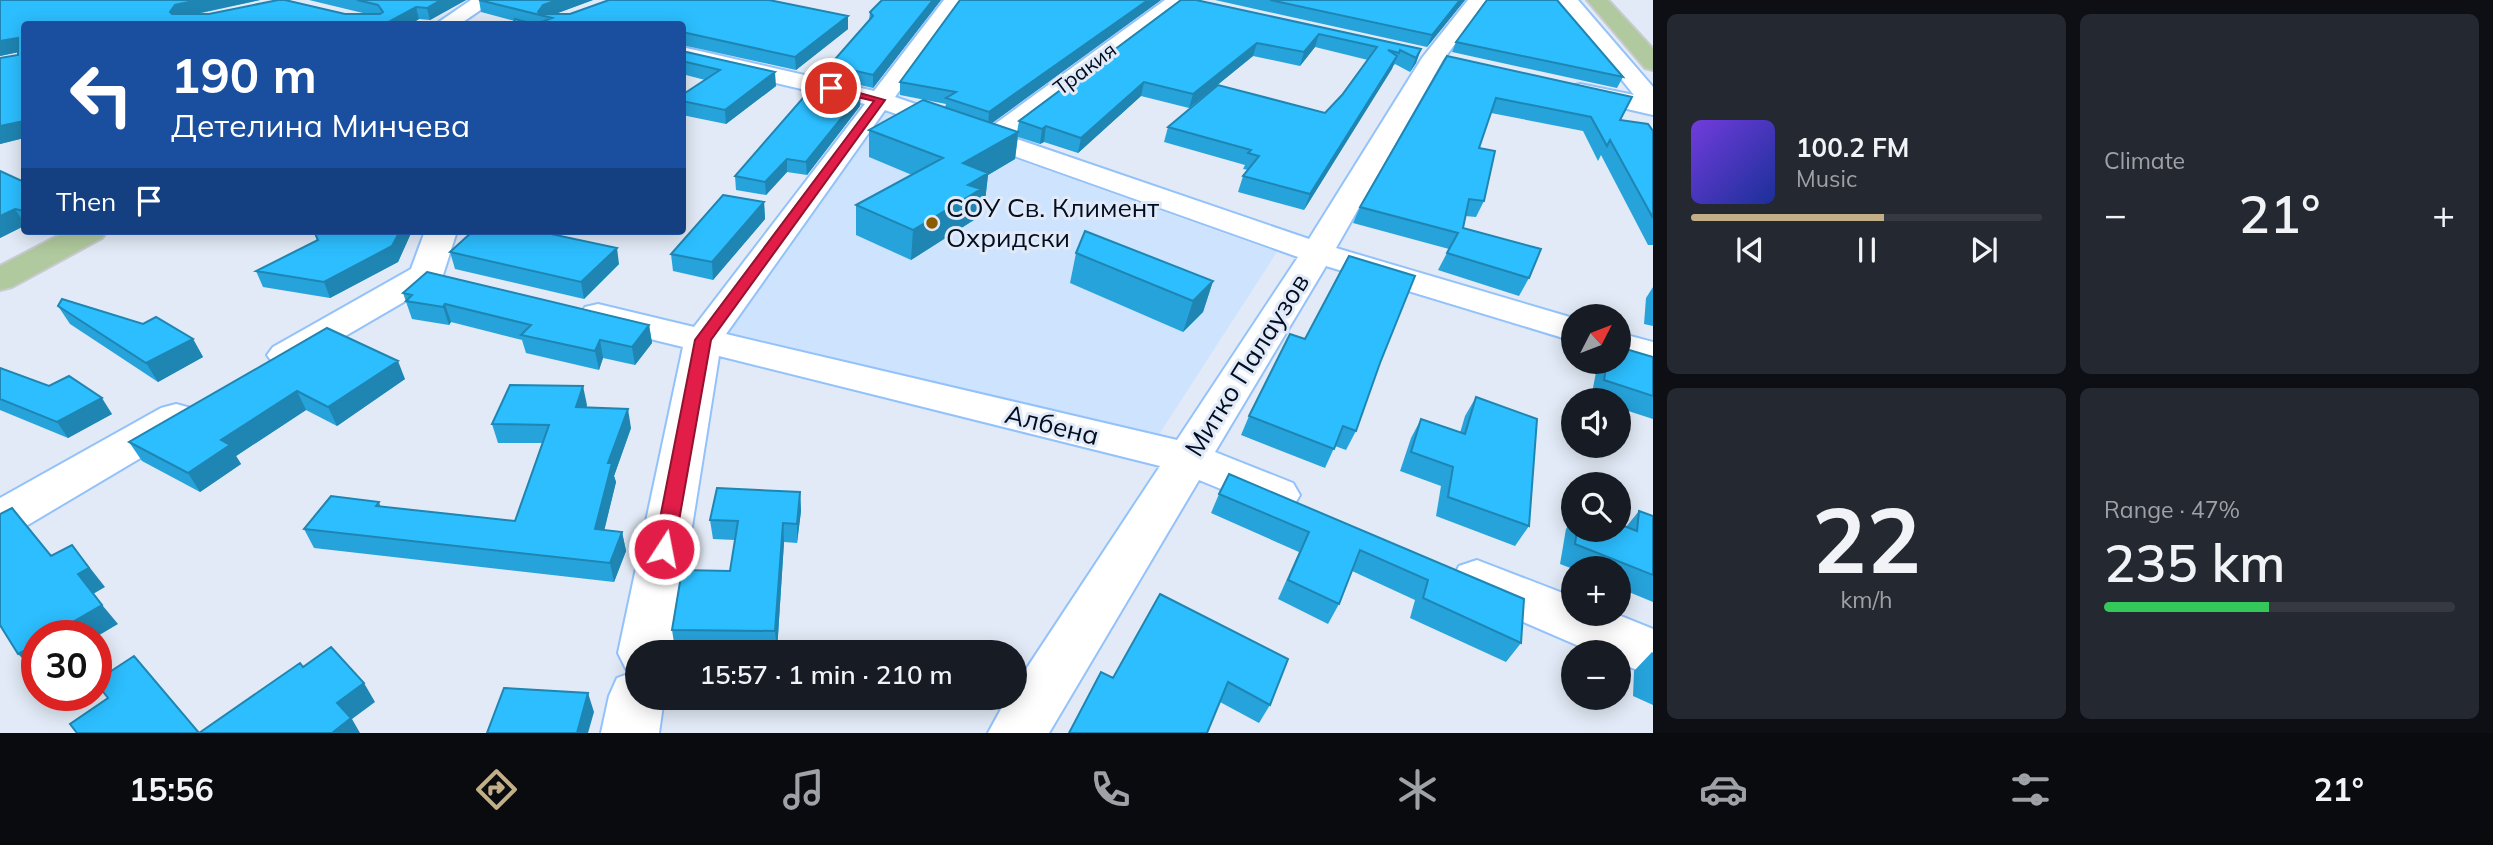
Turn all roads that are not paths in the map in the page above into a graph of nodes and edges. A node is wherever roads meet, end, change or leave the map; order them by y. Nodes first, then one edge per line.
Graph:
1 (485, 0) edge
2 (954, 0) edge
3 (1177, 0) edge
4 (1478, 0) edge
5 (1568, 0) edge
6 (1597, 0) edge
7 (1204, 6) edge
8 (451, 21) edge
9 (686, 55) edge
10 (1653, 63) edge
11 (1562, 87) edge
12 (880, 100) junction
13 (1653, 105) edge
14 (993, 138) junction
15 (84, 235) edge
16 (441, 235) edge
17 (1317, 253) junction
18 (0, 280) edge
19 (558, 306) edge
20 (1561, 326) edge
21 (703, 340) junction
22 (1631, 348) edge
23 (1653, 354) edge
24 (261, 370) edge
25 (201, 404) edge
26 (1189, 458) junction
27 (1318, 513) edge
28 (0, 520) edge
29 (1447, 567) edge
30 (647, 640) edge
31 (1653, 653) edge
32 (634, 710) edge
33 (630, 733) edge
34 (1017, 733) edge

1 - 8 street
2 - 12 street
3 - 7 street
3 - 14 street, Тракия
4 - 17 street, Митко Палаузов
5 - 13 street
6 - 10 main road
9 - 12 street
11 - 13 street
12 - 14 street
12 - 21 street
14 - 17 street
15 - 18 main road
16 - 24 street
17 - 20 street
17 - 26 street, Митко Палаузов
19 - 21 street, Албена
21 - 26 street, Албена
21 - 30 street
22 - 23 street
25 - 28 street
26 - 27 street, Албена
26 - 34 street, Митко Палаузов
29 - 31 street
32 - 33 street

